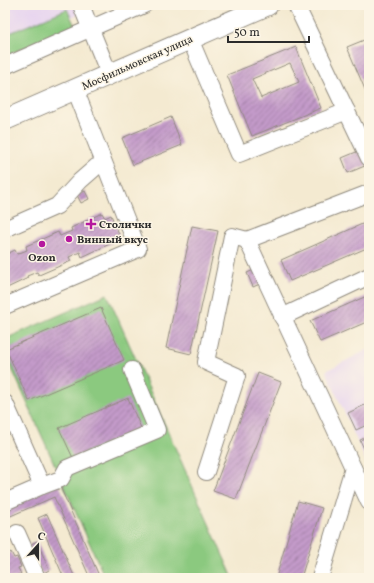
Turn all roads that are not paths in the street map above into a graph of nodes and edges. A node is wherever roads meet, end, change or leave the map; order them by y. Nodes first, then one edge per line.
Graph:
1 (81, 5) edge
2 (144, 5) edge
3 (237, 5) edge
4 (268, 5) edge
5 (296, 5) edge
6 (91, 28) junction
7 (190, 39) junction
8 (105, 64) junction
9 (5, 66) edge
10 (75, 89) junction
11 (5, 108) edge
12 (347, 111) junction
13 (5, 120) edge
14 (369, 158) edge
15 (104, 164) junction
16 (369, 193) edge
17 (5, 229) edge
18 (246, 240) junction
19 (369, 276) edge
20 (5, 306) edge
21 (282, 317) junction
22 (132, 370) dead end
23 (5, 403) edge
24 (353, 468) junction
25 (206, 472) dead end
26 (42, 486) junction
27 (5, 502) edge
28 (369, 502) edge
29 (17, 533) dead end
30 (43, 576) edge
31 (320, 578) edge

1 - 6 street
2 - 6 street
3 - 8 main road, Мосфильмовская улица
4 - 7 main road, Мосфильмовская улица
5 - 12 street
6 - 8 street
6 - 9 street
7 - 10 main road, Мосфильмовская улица
7 - 12 street
8 - 11 main road, Мосфильмовская улица
10 - 13 main road, Мосфильмовская улица
10 - 15 street
12 - 14 street
15 - 17 street
15 - 20 street
16 - 18 street
18 - 21 street
18 - 25 street
19 - 21 street
21 - 24 street
22 - 26 street
23 - 26 street
24 - 28 street
24 - 31 street
26 - 27 street
29 - 30 street

